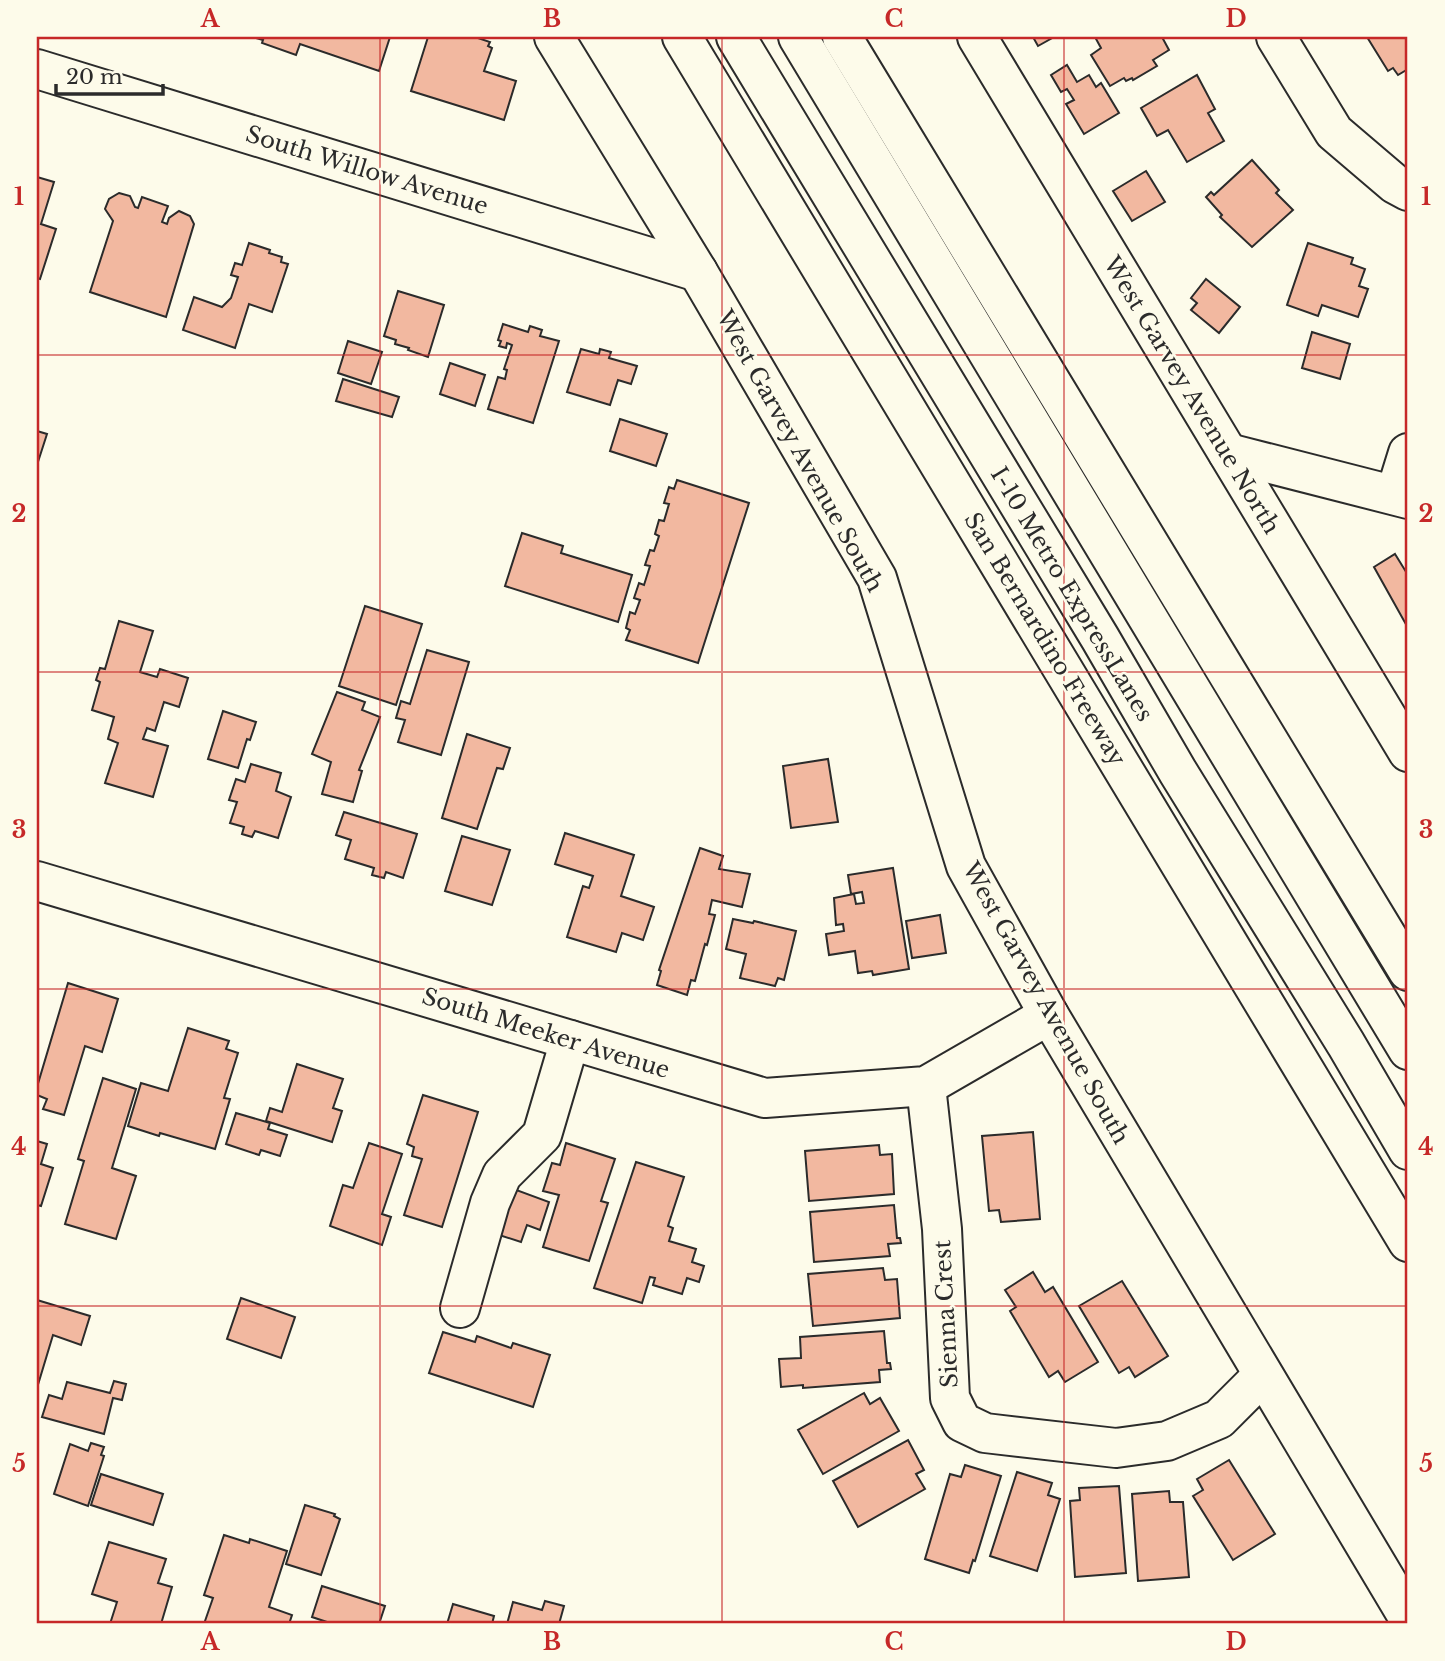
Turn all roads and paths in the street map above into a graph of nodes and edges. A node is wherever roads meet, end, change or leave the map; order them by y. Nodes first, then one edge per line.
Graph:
1 (554, 37) edge
2 (682, 37) edge
3 (736, 37) edge
4 (798, 37) edge
5 (842, 37) edge
6 (977, 37) edge
7 (1276, 37) edge
8 (37, 69) edge
9 (1408, 191) edge
10 (698, 272) junction
11 (1228, 453) junction
12 (1408, 453) edge
13 (1401, 497) edge
14 (1407, 747) edge
15 (37, 881) edge
16 (1408, 971) edge
17 (1049, 1015) junction
18 (570, 1040) junction
19 (1408, 1050) edge
20 (926, 1086) junction
21 (1408, 1150) edge
22 (1408, 1242) edge
23 (460, 1308) dead end
24 (1263, 1375) junction
25 (1408, 1618) edge

1 - 10 main road, West Garvey Avenue South
2 - 22 main road, San Bernardino Freeway
3 - 21 main road, I-10 Metro ExpressLanes
4 - 19 main road
5 - 16 main road
6 - 11 main road, West Garvey Avenue North
7 - 9 main road
8 - 10 main road, South Willow Avenue
10 - 17 main road, West Garvey Avenue South
11 - 13 main road
11 - 14 main road, West Garvey Avenue North
12 - 13 main road
15 - 18 main road, South Meeker Avenue
17 - 20 main road, South Meeker Avenue
17 - 24 main road, West Garvey Avenue South
18 - 20 main road, South Meeker Avenue
18 - 23 main road
20 - 24 main road, Sienna Crest
24 - 25 main road, West Garvey Avenue South

